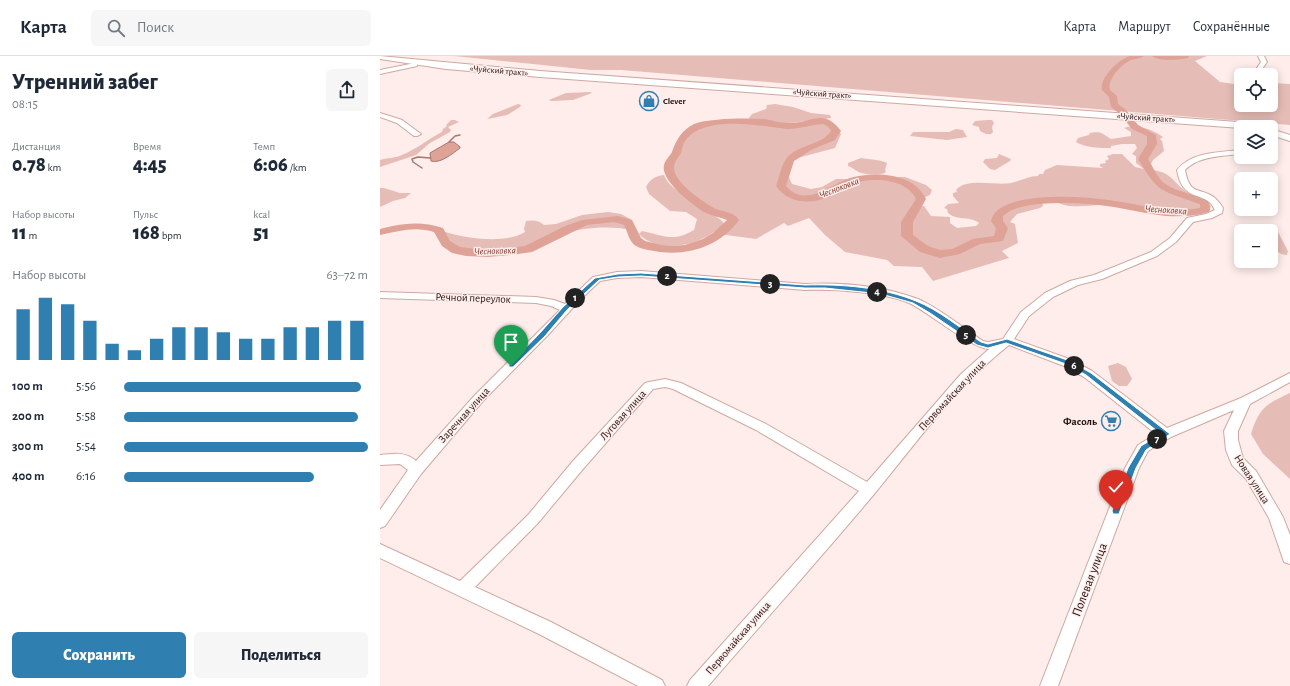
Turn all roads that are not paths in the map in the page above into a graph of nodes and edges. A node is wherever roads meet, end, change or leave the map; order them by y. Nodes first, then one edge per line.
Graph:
1 (1261, 56) edge
2 (380, 57) edge
3 (380, 60) edge
4 (380, 65) edge
5 (415, 65) junction
6 (1260, 68) edge
7 (382, 71) edge
8 (380, 116) edge
9 (1110, 116) junction
10 (1153, 120) junction
11 (1234, 125) edge
12 (1234, 127) edge
13 (1278, 128) edge
14 (1290, 129) edge
15 (1278, 131) edge
16 (1290, 132) edge
17 (417, 134) dead end
18 (1278, 134) edge
19 (1290, 138) edge
20 (1234, 153) edge
21 (380, 295) edge
22 (565, 308) junction
23 (1007, 341) junction
24 (1290, 377) edge
25 (1245, 401) junction
26 (1166, 434) junction
27 (380, 460) edge
28 (416, 470) junction
29 (869, 490) junction
30 (380, 522) edge
31 (380, 551) edge
32 (1290, 557) edge
33 (461, 590) junction
34 (656, 686) edge
35 (696, 686) edge
36 (1049, 686) edge

1 - 6 street
2 - 9 highway, «Чуйский тракт»
3 - 5 highway, «Чуйский тракт»
4 - 7 street
5 - 7 street
5 - 9 highway, «Чуйский тракт»
8 - 17 street
9 - 10 highway, «Чуйский тракт»
10 - 11 highway, «Чуйский тракт»
10 - 12 highway, «Чуйский тракт»
13 - 14 highway
15 - 16 highway
18 - 19 highway
20 - 23 street, Первомайская улица
21 - 22 street, Речной переулок
22 - 23 street, Заречная улица
22 - 28 street, Заречная улица
23 - 26 street
23 - 29 street, Первомайская улица
24 - 25 street, Полевая улица
25 - 26 street, Полевая улица
25 - 32 street, Новая улица
26 - 36 street, Полевая улица
27 - 28 street
28 - 30 street, Заречная улица
29 - 33 street, Луговая улица
29 - 35 street, Первомайская улица
31 - 33 street
33 - 34 street

